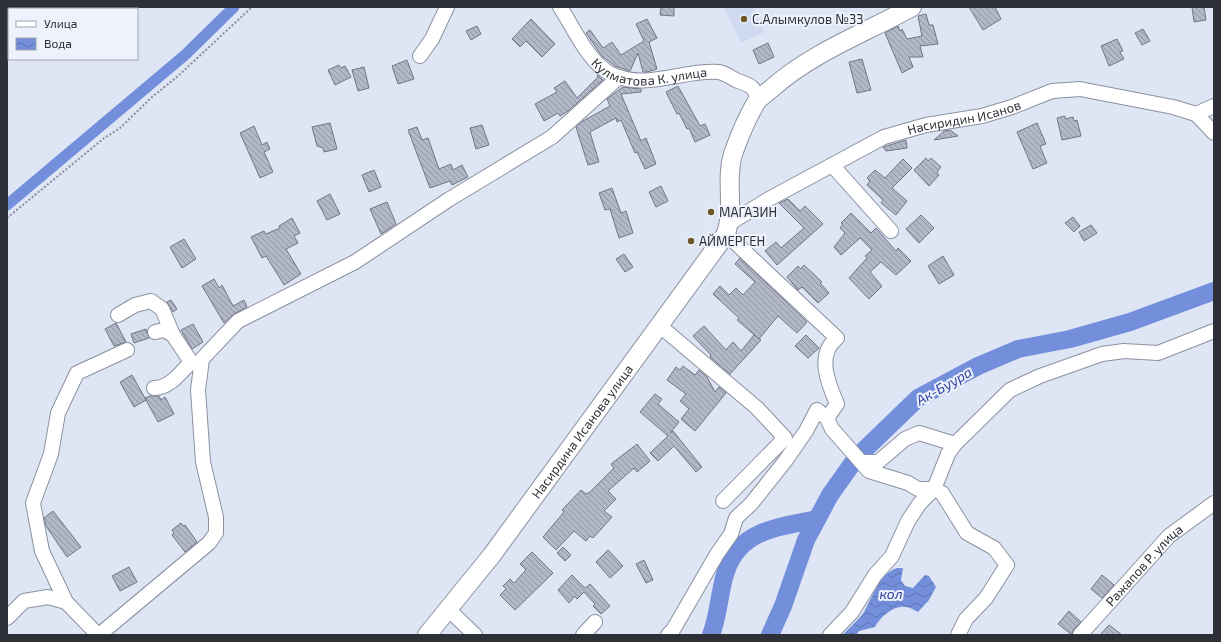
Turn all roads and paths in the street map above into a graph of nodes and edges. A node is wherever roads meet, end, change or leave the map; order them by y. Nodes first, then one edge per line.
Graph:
1 (252, 7) edge
2 (447, 7) edge
3 (560, 7) edge
4 (912, 7) edge
5 (420, 56) dead end
6 (619, 77) junction
7 (758, 100) junction
8 (1214, 106) edge
9 (1196, 114) junction
10 (1214, 133) edge
11 (832, 165) junction
12 (7, 218) edge
13 (728, 229) junction
14 (891, 231) dead end
15 (118, 314) dead end
16 (660, 326) junction
17 (1214, 331) edge
18 (155, 332) dead end
19 (173, 335) junction
20 (127, 350) dead end
21 (196, 364) junction
22 (154, 388) dead end
23 (827, 418) junction
24 (955, 444) junction
25 (862, 462) junction
26 (934, 489) junction
27 (723, 501) dead end
28 (1214, 503) edge
29 (66, 602) junction
30 (448, 609) junction
31 (7, 618) edge
32 (595, 622) dead end
33 (99, 635) edge
34 (427, 635) edge
35 (475, 635) edge
36 (584, 635) edge
37 (668, 635) edge
38 (830, 635) edge
39 (958, 635) edge
40 (1080, 635) edge

1 - 12 path
2 - 5 street
3 - 6 street, Кулматова К. улица
4 - 7 main road
6 - 7 street, Кулматова К. улица
6 - 21 street
7 - 13 main road
8 - 9 street
9 - 10 street
9 - 11 street, Насиридин Исанов
11 - 13 street, Насиридин Исанов
11 - 14 street
13 - 16 main road, Насирдина Исанова улица
13 - 23 street
15 - 19 street
16 - 27 street
16 - 30 main road, Насирдина Исанова улица
17 - 24 street
18 - 19 street
19 - 21 street
20 - 29 street
21 - 22 street
21 - 33 street
23 - 25 street
23 - 37 street
24 - 25 street
24 - 26 street
25 - 26 street
26 - 38 street
26 - 39 street
28 - 40 street, Ражапов Р. улица
29 - 31 street
29 - 33 street
30 - 34 main road, Насирдина Исанова улица
30 - 35 street
32 - 36 street

